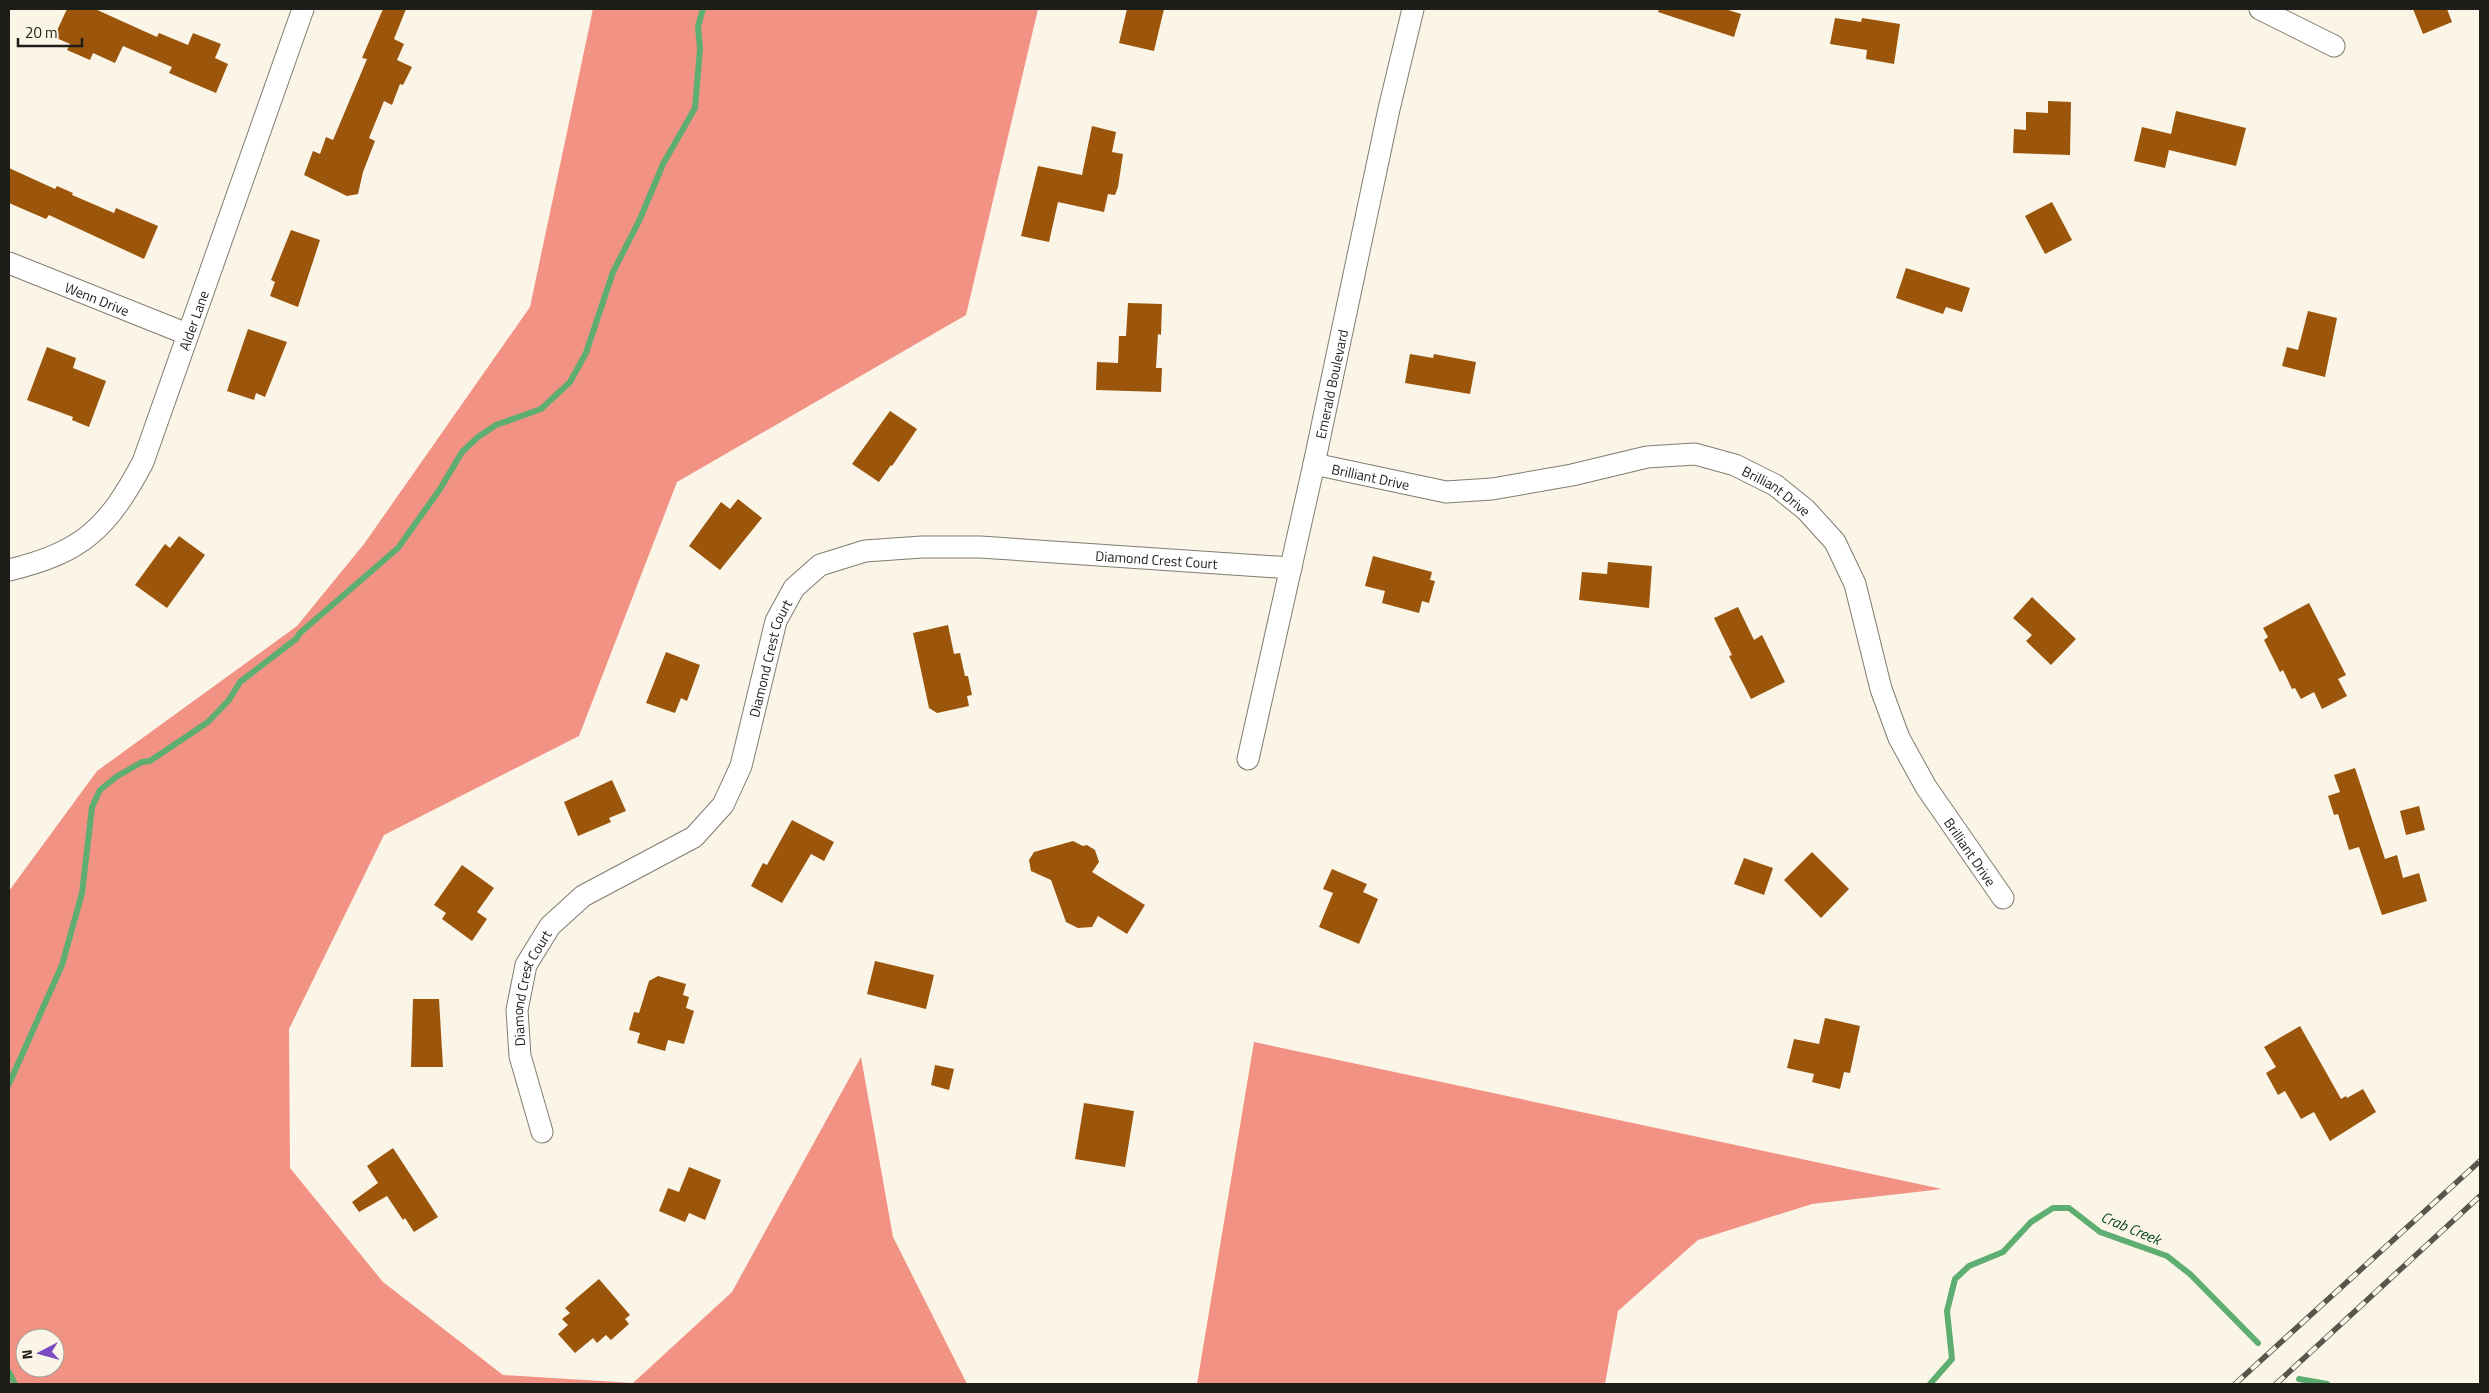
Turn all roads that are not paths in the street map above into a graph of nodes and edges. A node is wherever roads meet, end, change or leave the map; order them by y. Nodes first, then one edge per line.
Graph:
1 (303, 9) edge
2 (1413, 9) edge
3 (2260, 9) edge
4 (2334, 46) dead end
5 (9, 263) edge
6 (187, 334) junction
7 (1314, 464) junction
8 (1291, 568) junction
9 (9, 570) edge
10 (1248, 758) dead end
11 (2004, 898) dead end
12 (542, 1132) dead end

1 - 6 street, Alder Lane
2 - 7 street, Emerald Boulevard
3 - 4 street
5 - 6 street, Wenn Drive
6 - 9 street, Alder Lane
7 - 8 street, Emerald Boulevard
7 - 11 street, Brilliant Drive
8 - 10 street, Emerald Boulevard
8 - 12 street, Diamond Crest Court

